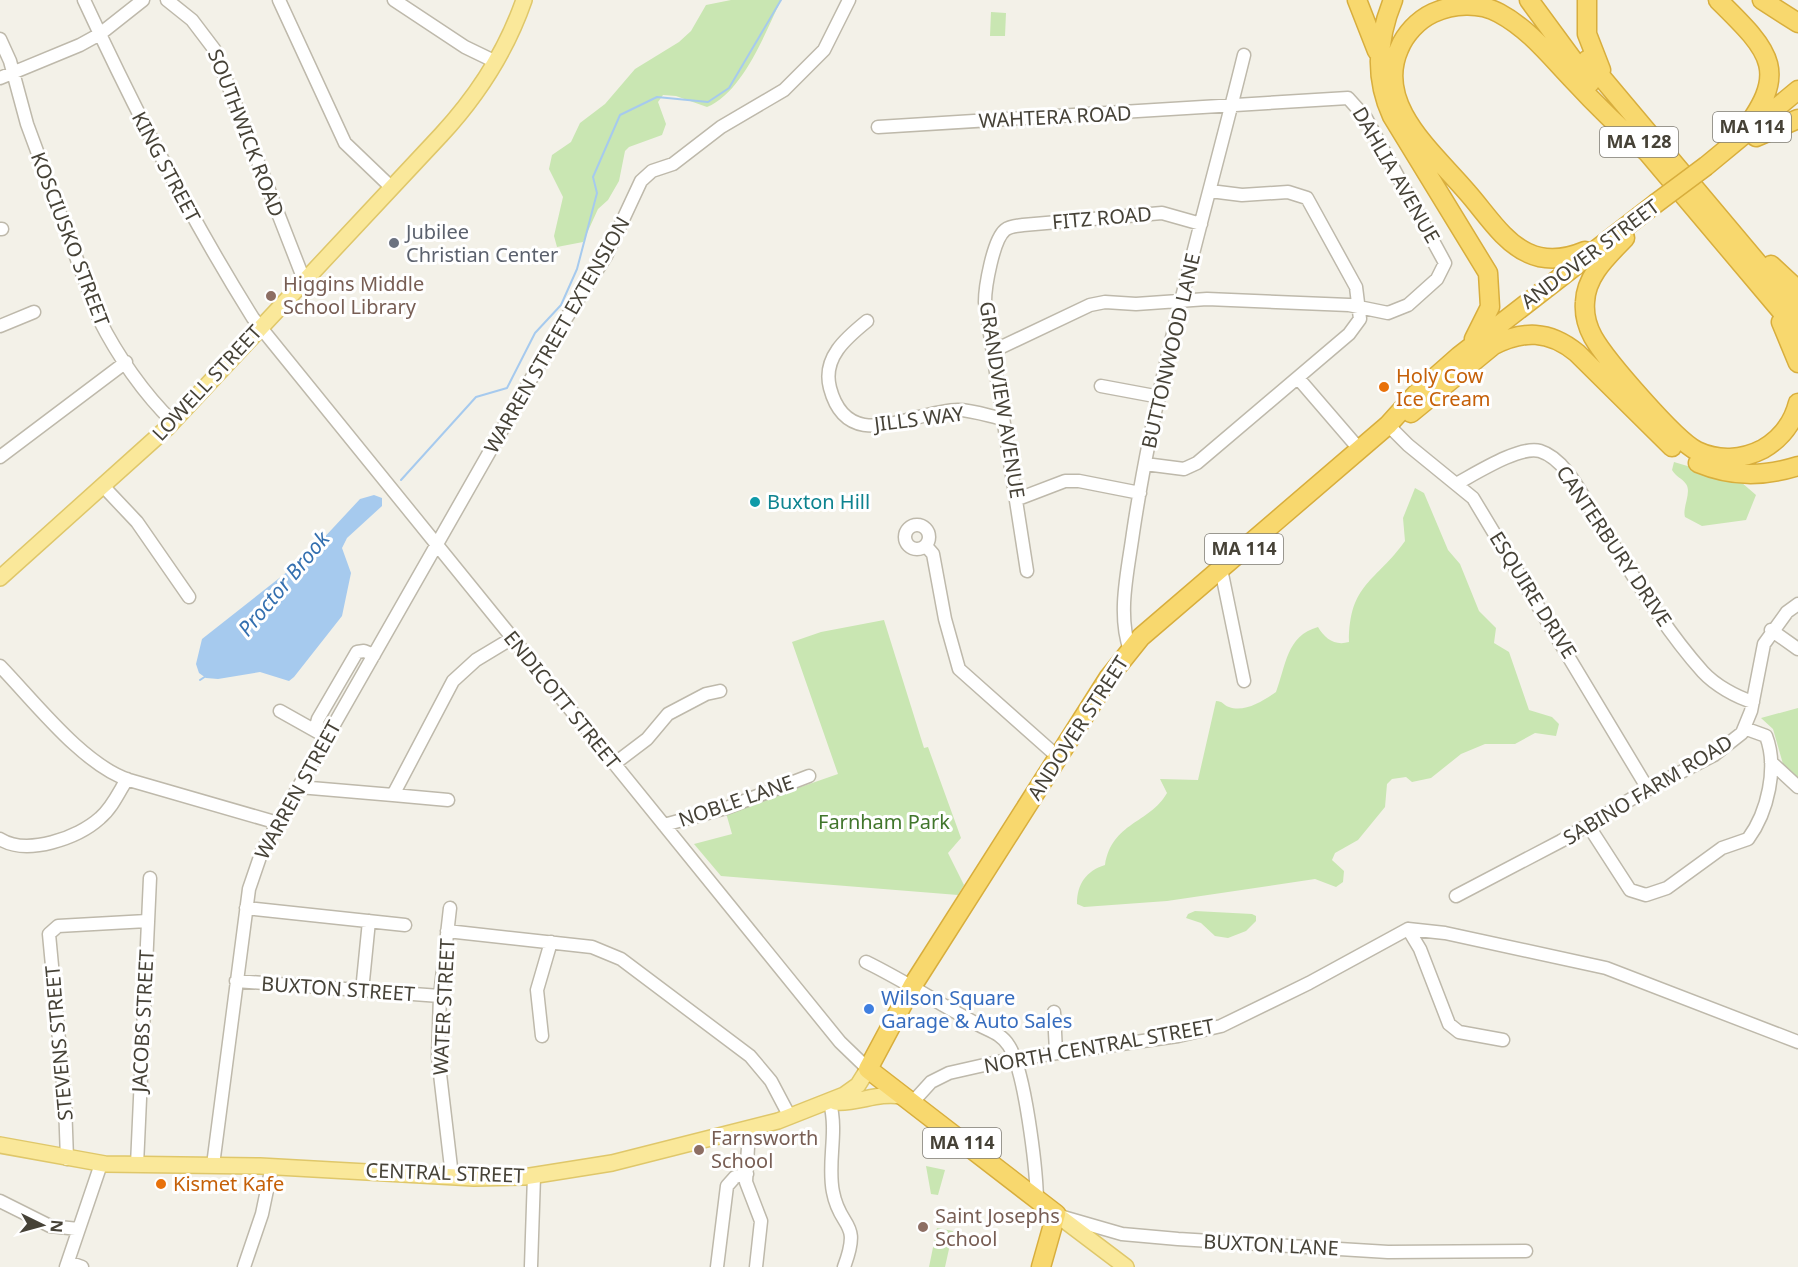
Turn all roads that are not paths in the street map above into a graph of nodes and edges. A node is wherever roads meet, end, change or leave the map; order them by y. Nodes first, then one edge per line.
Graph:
1 (84, 0) edge
2 (143, 0) edge
3 (167, 0) edge
4 (279, 0) edge
5 (394, 0) edge
6 (524, 0) edge
7 (849, 0) edge
8 (1357, 0) edge
9 (1393, 0) edge
10 (1528, 0) edge
11 (1543, 0) edge
12 (1587, 0) edge
13 (1718, 0) edge
14 (1762, 0) edge
15 (1798, 23) edge
16 (100, 34) junction
17 (0, 39) edge
18 (1244, 55) dead end
19 (1379, 59) junction
20 (496, 63) junction
21 (13, 73) junction
22 (0, 78) edge
23 (1798, 90) edge
24 (1231, 104) junction
25 (1798, 106) edge
26 (1628, 109) junction
27 (1798, 118) edge
28 (878, 127) dead end
29 (1747, 138) junction
30 (1648, 153) junction
31 (392, 188) junction
32 (1210, 191) junction
33 (1723, 223) junction
34 (1202, 225) junction
35 (1003, 231) joint
36 (1621, 235) junction
37 (304, 280) junction
38 (1754, 280) junction
39 (1798, 290) edge
40 (1182, 302) junction
41 (1361, 308) junction
42 (1798, 311) edge
43 (34, 312) dead end
44 (867, 321) dead end
45 (0, 326) edge
46 (260, 327) junction
47 (1798, 331) edge
48 (1492, 346) junction
49 (993, 351) junction
50 (1459, 356) junction
51 (126, 362) junction
52 (1798, 363) edge
53 (1298, 378) junction
54 (1101, 386) dead end
55 (1160, 397) junction
56 (1798, 404) edge
57 (1003, 419) junction
58 (173, 422) junction
59 (1388, 425) junction
60 (1360, 450) junction
61 (0, 457) edge
62 (1145, 464) junction
63 (1798, 466) edge
64 (1456, 484) junction
65 (103, 486) junction
66 (1140, 493) junction
67 (1018, 499) junction
68 (437, 546) junction
69 (926, 546) dead end
70 (1221, 569) junction
71 (1027, 570) dead end
72 (0, 578) edge
73 (189, 597) dead end
74 (1798, 604) edge
75 (1771, 630) junction
76 (511, 639) junction
77 (1798, 649) edge
78 (1130, 650) junction
79 (374, 655) junction
80 (0, 666) edge
81 (1244, 681) dead end
82 (720, 691) dead end
83 (1753, 702) junction
84 (280, 711) dead end
85 (1744, 728) junction
86 (315, 730) junction
87 (327, 738) junction
88 (1058, 757) junction
89 (1771, 762) junction
90 (614, 764) junction
91 (809, 776) dead end
92 (127, 779) junction
93 (298, 787) junction
94 (1798, 787) edge
95 (1648, 789) junction
96 (393, 795) junction
97 (448, 800) dead end
98 (278, 824) junction
99 (664, 825) junction
100 (1588, 825) junction
101 (0, 839) edge
102 (150, 878) dead end
103 (1456, 896) dead end
104 (246, 908) junction
105 (450, 908) dead end
106 (147, 921) junction
107 (369, 921) junction
108 (405, 925) dead end
109 (1408, 928) junction
110 (447, 931) junction
111 (551, 942) junction
112 (866, 962) dead end
113 (236, 981) junction
114 (913, 985) junction
115 (362, 991) junction
116 (440, 996) junction
117 (1054, 1012) dead end
118 (542, 1036) dead end
119 (1503, 1040) dead end
120 (1798, 1041) edge
121 (1056, 1053) junction
122 (1016, 1059) junction
123 (868, 1070) junction
124 (906, 1100) junction
125 (831, 1102) junction
126 (790, 1118) junction
127 (749, 1129) junction
128 (0, 1145) edge
129 (67, 1159) junction
130 (101, 1164) junction
131 (137, 1165) junction
132 (213, 1165) junction
133 (272, 1166) junction
134 (747, 1174) junction
135 (452, 1176) junction
136 (534, 1176) junction
137 (1037, 1199) junction
138 (0, 1201) edge
139 (1056, 1214) junction
140 (78, 1229) junction
141 (1526, 1251) dead end
142 (67, 1265) edge
143 (531, 1266) edge
144 (82, 1267) edge
145 (244, 1267) edge
146 (717, 1267) edge
147 (756, 1267) edge
148 (844, 1267) edge
149 (1041, 1267) edge
150 (1126, 1267) edge

1 - 16 street, KING STREET
2 - 16 street
3 - 37 street, SOUTHWICK ROAD
4 - 31 street
5 - 20 street
6 - 20 main road, LOWELL STREET
7 - 68 street, WARREN STREET EXTENSION
8 - 19 highway
9 - 19 highway
10 - 30 highway, MA 128
11 - 26 highway, MA 128
12 - 26 highway
13 - 29 highway
14 - 15 highway
16 - 21 street
16 - 46 street, KING STREET
17 - 21 street, KOSCIUSKO STREET
18 - 24 street, BUTTONWOOD LANE
19 - 50 highway
20 - 31 main road, LOWELL STREET
21 - 22 street
21 - 51 street, KOSCIUSKO STREET
23 - 29 highway, ANDOVER STREET / MA 114
24 - 28 street, WAHTERA ROAD
24 - 32 street, BUTTONWOOD LANE
24 - 41 street, DAHLIA AVENUE
25 - 29 highway, ANDOVER STREET / MA 114
26 - 33 highway, MA 128
27 - 29 highway
29 - 36 highway, ANDOVER STREET / MA 114, bridge
30 - 36 highway
30 - 38 highway, MA 128
31 - 37 main road, LOWELL STREET
32 - 34 street, BUTTONWOOD LANE
32 - 41 street
33 - 39 highway
33 - 42 highway, MA 128
34 - 35 street, FITZ ROAD
34 - 40 street, BUTTONWOOD LANE
35 - 49 street, GRANDVIEW AVENUE
36 - 48 highway, ANDOVER STREET / MA 114
36 - 50 highway, ANDOVER STREET / MA 114
36 - 56 highway
37 - 46 main road, LOWELL STREET
38 - 47 highway, MA 128
38 - 52 highway
40 - 41 street
40 - 49 street
40 - 55 street, BUTTONWOOD LANE
41 - 53 street
43 - 45 street
44 - 57 street, JILLS WAY
46 - 58 main road, LOWELL STREET
46 - 68 street, ENDICOTT STREET
48 - 59 highway, ANDOVER STREET / MA 114
48 - 63 highway
49 - 57 street, GRANDVIEW AVENUE
50 - 59 highway, ANDOVER STREET / MA 114
51 - 58 street, KOSCIUSKO STREET
51 - 61 street
53 - 60 street
53 - 62 street
54 - 55 street
55 - 62 street, BUTTONWOOD LANE
57 - 67 street, GRANDVIEW AVENUE
58 - 65 main road, LOWELL STREET
59 - 60 highway, ANDOVER STREET / MA 114
59 - 64 street, ESQUIRE DRIVE
60 - 70 highway, ANDOVER STREET / MA 114
62 - 66 street, BUTTONWOOD LANE
64 - 83 street, CANTERBURY DRIVE
64 - 95 street, ESQUIRE DRIVE
65 - 72 main road, LOWELL STREET
65 - 73 street
66 - 67 street
66 - 78 street, BUTTONWOOD LANE
67 - 71 street, GRANDVIEW AVENUE
68 - 76 street, ENDICOTT STREET
68 - 79 street, WARREN STREET
69 - 88 street
70 - 78 highway, ANDOVER STREET / MA 114
70 - 81 street
74 - 75 street, SABINO FARM ROAD
75 - 77 street
75 - 83 street, SABINO FARM ROAD
76 - 90 street, ENDICOTT STREET
76 - 96 street
78 - 88 highway, ANDOVER STREET / MA 114
79 - 86 street
79 - 87 street, WARREN STREET
80 - 92 street
82 - 90 street
83 - 85 street, SABINO FARM ROAD
84 - 86 street
85 - 89 street
85 - 95 street, SABINO FARM ROAD
86 - 87 street
87 - 93 street, WARREN STREET
88 - 114 highway, ANDOVER STREET / MA 114
89 - 94 street
89 - 100 street
90 - 99 street, ENDICOTT STREET
91 - 99 street, NOBLE LANE
92 - 98 street
92 - 101 street
93 - 96 street
93 - 98 street, WARREN STREET
95 - 100 street, SABINO FARM ROAD
96 - 97 street
98 - 104 street, WARREN STREET
99 - 123 street, ENDICOTT STREET
100 - 103 street, SABINO FARM ROAD
102 - 106 street, JACOBS STREET
104 - 107 street
104 - 113 street, WARREN STREET
105 - 110 street, WATER STREET
106 - 129 street, STEVENS STREET
106 - 131 street, JACOBS STREET
107 - 108 street
107 - 115 street
109 - 119 street
109 - 120 street
109 - 121 street, NORTH CENTRAL STREET
110 - 111 street
110 - 116 street, WATER STREET
111 - 118 street
111 - 126 street
112 - 114 street
113 - 115 street, BUXTON STREET
113 - 132 street, WARREN STREET
114 - 122 street
114 - 123 highway, ANDOVER STREET / MA 114
115 - 116 street, BUXTON STREET
116 - 135 street, WATER STREET
117 - 121 street
121 - 122 street, NORTH CENTRAL STREET
122 - 124 street, NORTH CENTRAL STREET
122 - 137 street
123 - 124 highway, MA 114
123 - 125 main road, CENTRAL STREET
124 - 125 main road
124 - 137 highway, MA 114
125 - 126 main road, CENTRAL STREET
125 - 148 street
126 - 127 main road, CENTRAL STREET
127 - 134 street
127 - 136 main road, CENTRAL STREET
128 - 129 main road, CENTRAL STREET
129 - 130 main road, CENTRAL STREET
130 - 131 main road, CENTRAL STREET
130 - 140 street
131 - 132 main road, CENTRAL STREET
132 - 133 main road, CENTRAL STREET
133 - 135 main road, CENTRAL STREET
133 - 145 street
134 - 146 street
134 - 147 street
135 - 136 main road, CENTRAL STREET
136 - 143 street
137 - 139 highway, MA 114
138 - 140 street
139 - 141 street, BUXTON LANE
139 - 149 highway
139 - 150 main road
140 - 142 street
142 - 144 street

